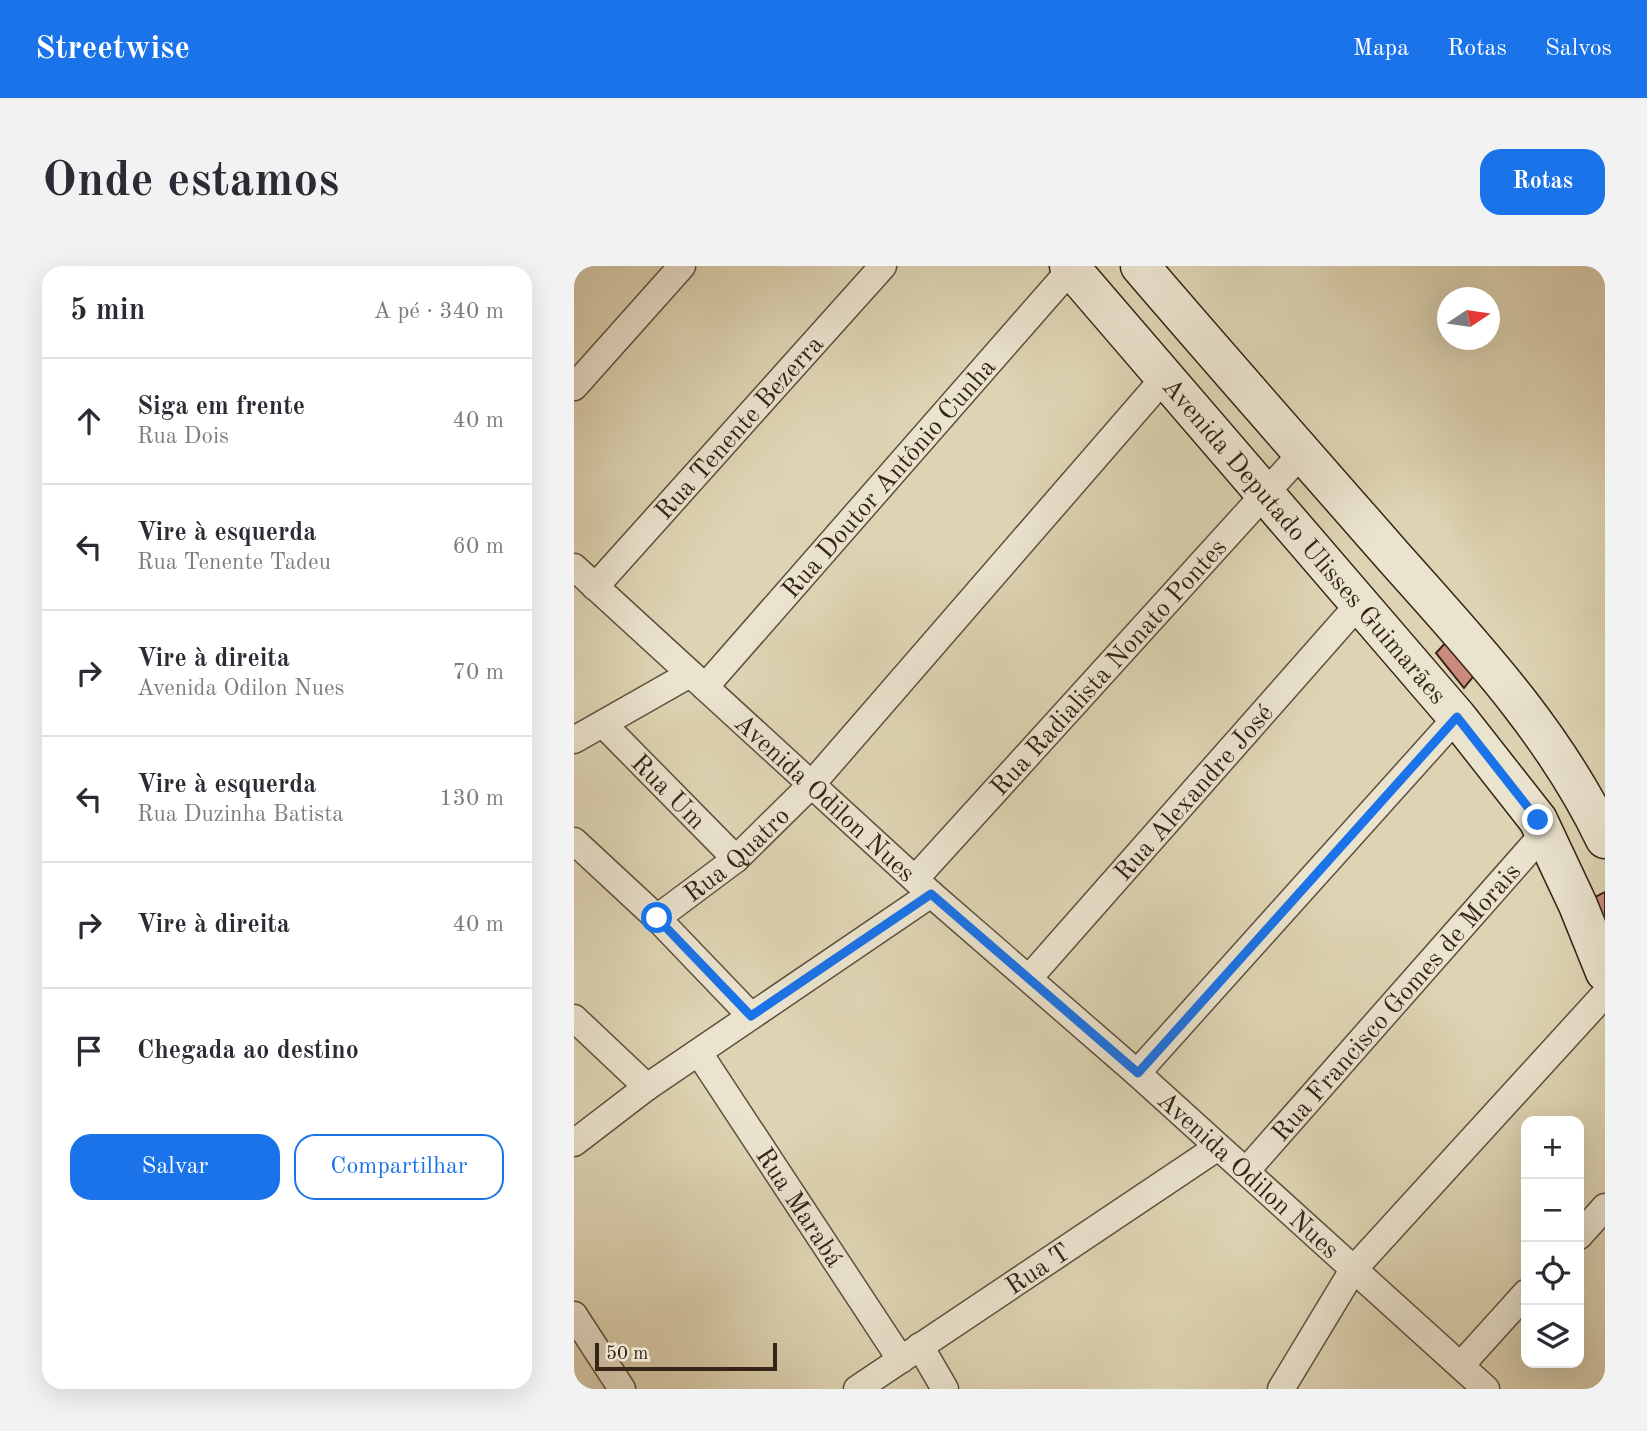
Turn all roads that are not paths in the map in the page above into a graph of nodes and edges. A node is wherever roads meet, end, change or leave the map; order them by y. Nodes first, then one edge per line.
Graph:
1 (682, 266) edge
2 (883, 266) edge
3 (1140, 266) edge
4 (1070, 267) edge
5 (1233, 374) junction
6 (1166, 377) junction
7 (574, 387) edge
8 (1195, 411) junction
9 (1302, 453) junction
10 (1265, 492) junction
11 (574, 568) edge
12 (595, 587) junction
13 (1359, 604) junction
14 (698, 680) junction
15 (1457, 717) junction
16 (603, 724) junction
17 (574, 740) edge
18 (811, 785) junction
19 (1545, 832) junction
20 (1605, 836) edge
21 (574, 841) edge
22 (736, 859) junction
23 (923, 887) junction
24 (657, 918) junction
25 (1605, 972) edge
26 (1028, 978) junction
27 (1605, 994) edge
28 (751, 1016) junction
29 (574, 1018) edge
30 (699, 1053) junction
31 (1138, 1073) junction
32 (647, 1087) junction
33 (574, 1143) edge
34 (1218, 1147) junction
35 (1246, 1171) junction
36 (1605, 1207) edge
37 (1584, 1230) edge
38 (1353, 1270) junction
39 (1521, 1299) edge
40 (575, 1317) edge
41 (910, 1353) junction
42 (1461, 1365) junction
43 (622, 1389) edge
44 (856, 1389) edge
45 (945, 1389) edge
46 (1280, 1389) edge
47 (1486, 1389) edge

1 - 7 street
2 - 12 street, Rua Tenente Bezerra
3 - 5 street, Avenida Deputado Ulisses Guimarães
4 - 6 street, Avenida Deputado Ulisses Guimarães
4 - 14 street, Rua Doutor Antônio Cunha
5 - 8 street
5 - 9 street, Avenida Deputado Ulisses Guimarães
6 - 8 street, Avenida Deputado Ulisses Guimarães
6 - 18 street
8 - 10 street, Avenida Deputado Ulisses Guimarães
9 - 10 street, Rua Radialista Nonato Pontes
9 - 20 street, Avenida Deputado Ulisses Guimarães
10 - 13 street, Avenida Deputado Ulisses Guimarães
10 - 23 street, Rua Radialista Nonato Pontes
11 - 12 street, Avenida Odilon Nues
12 - 14 street, Avenida Odilon Nues
13 - 15 street, Avenida Deputado Ulisses Guimarães
13 - 26 street, Rua Alexandre José
14 - 16 street, Rua Doutor Antônio Cunha
14 - 18 street, Avenida Odilon Nues
15 - 19 street, Avenida Deputado Ulisses Guimarães
15 - 31 street
16 - 17 street, Rua Doutor Antônio Cunha
16 - 22 street, Rua Um
18 - 22 street, Rua Quatro
18 - 23 street, Avenida Odilon Nues
19 - 25 street, Avenida Deputado Ulisses Guimarães
19 - 35 street, Rua Francisco Gomes de Morais
21 - 24 street
22 - 24 street, Rua Quatro
23 - 26 street, Avenida Odilon Nues
23 - 28 street, Rua Radialista Nonato Pontes
24 - 28 street
26 - 31 street, Avenida Odilon Nues
27 - 38 street
28 - 30 street, Rua Radialista Nonato Pontes
29 - 32 street
30 - 32 street, Rua Radialista Nonato Pontes
30 - 41 street, Rua Marabá
31 - 34 street, Avenida Odilon Nues
32 - 33 street, Rua Radialista Nonato Pontes
34 - 35 street, Avenida Odilon Nues
34 - 41 street, Rua T
35 - 38 street, Avenida Odilon Nues
36 - 37 street
38 - 42 street, Avenida Odilon Nues
38 - 46 street
39 - 42 street
40 - 43 street
41 - 44 street, Rua T
41 - 45 street, Rua Marabá
42 - 47 street, Avenida Odilon Nues

